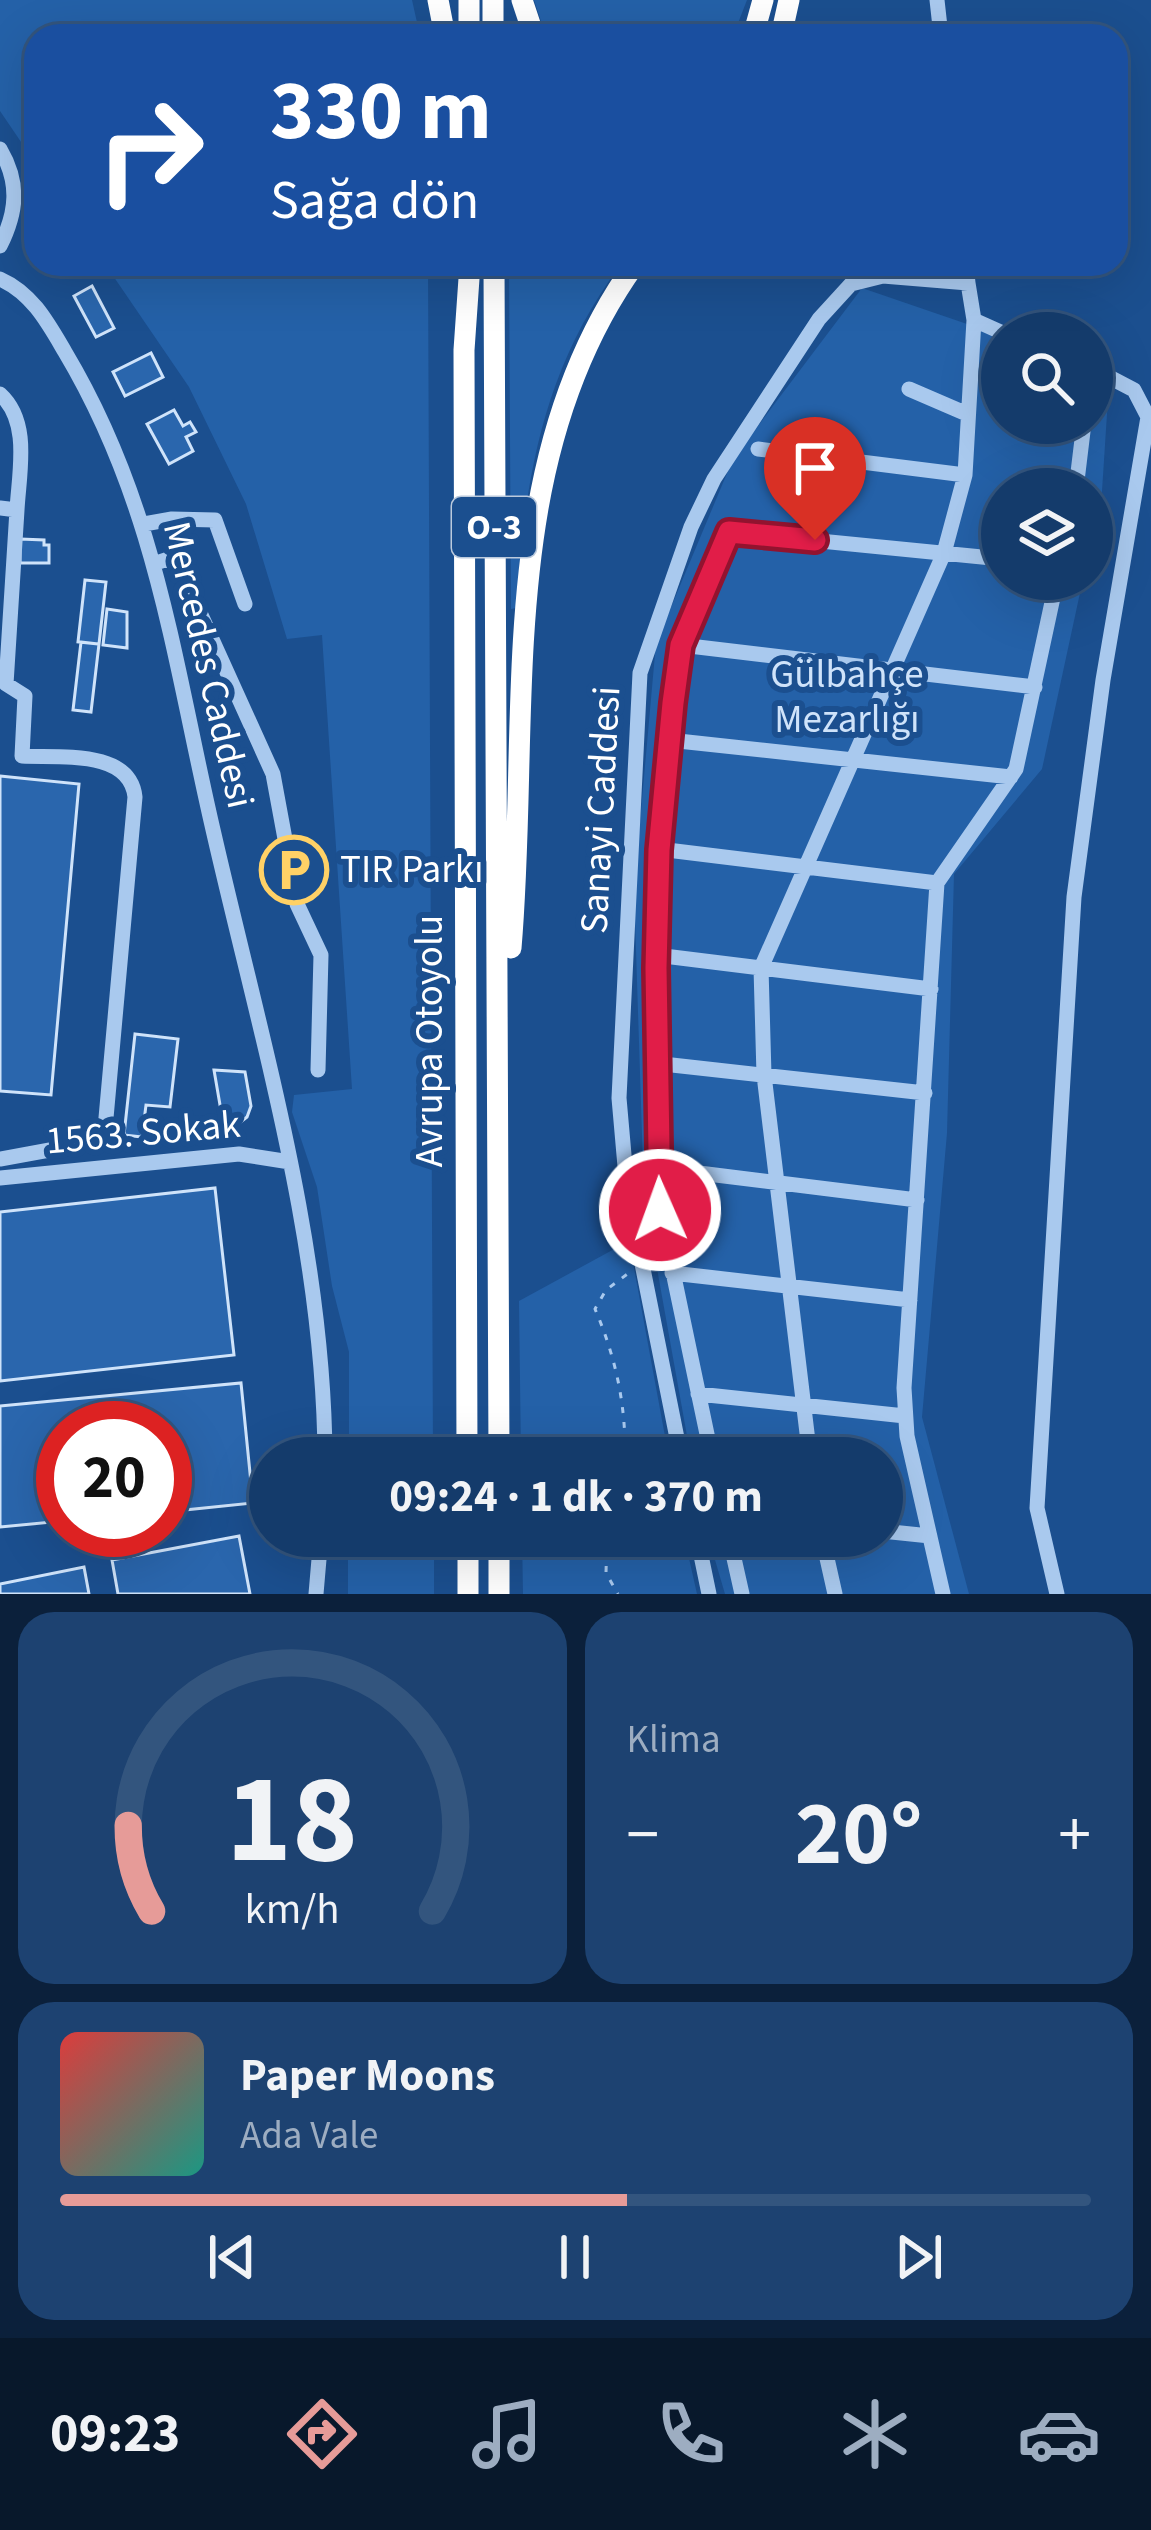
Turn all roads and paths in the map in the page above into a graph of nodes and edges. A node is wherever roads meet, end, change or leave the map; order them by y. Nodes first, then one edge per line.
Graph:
1 (0, 149) edge
2 (0, 246) edge
3 (457, 276) edge
4 (469, 276) edge
5 (494, 276) edge
6 (628, 276) edge
7 (967, 276) edge
8 (0, 279) edge
9 (968, 283) junction
10 (974, 320) junction
11 (981, 323) edge
12 (464, 350) junction
13 (1113, 378) edge
14 (909, 389) dead end
15 (0, 394) edge
16 (967, 414) junction
17 (758, 449) dead end
18 (964, 475) junction
19 (9, 509) edge
20 (144, 524) junction
21 (944, 554) junction
22 (981, 557) edge
23 (156, 563) junction
24 (1053, 600) edge
25 (245, 604) dead end
26 (681, 645) junction
27 (895, 670) junction
28 (1035, 687) junction
29 (669, 740) junction
30 (0, 754) edge
31 (22, 756) junction
32 (853, 761) junction
33 (1011, 777) junction
34 (659, 850) junction
35 (807, 867) junction
36 (937, 883) junction
37 (656, 955) junction
38 (761, 968) junction
39 (931, 989) junction
40 (499, 1013) junction
41 (654, 1063) junction
42 (318, 1070) dead end
43 (764, 1075) junction
44 (925, 1093) junction
45 (0, 1159) edge
46 (290, 1162) junction
47 (658, 1168) junction
48 (0, 1178) edge
49 (775, 1182) junction
50 (917, 1199) junction
51 (642, 1264) junction
52 (672, 1273) junction
53 (790, 1285) junction
54 (910, 1300) junction
55 (698, 1394) junction
56 (802, 1405) junction
57 (904, 1416) junction
58 (325, 1437) edge
59 (467, 1437) edge
60 (499, 1437) edge
61 (626, 1437) edge
62 (677, 1437) edge
63 (707, 1437) edge
64 (807, 1437) edge
65 (903, 1533) edge
66 (930, 1535) junction
67 (319, 1557) edge
68 (468, 1557) edge
69 (499, 1557) edge
70 (606, 1557) edge
71 (702, 1557) edge
72 (734, 1557) edge
73 (827, 1557) edge
74 (316, 1594) edge
75 (468, 1594) edge
76 (499, 1594) edge
77 (618, 1594) edge
78 (709, 1594) edge
79 (742, 1594) edge
80 (835, 1594) edge
81 (943, 1594) edge
82 (1057, 1594) edge

1 - 2 street
3 - 12 highway
4 - 12 highway, Avrupa Otoyolu / O-3
5 - 40 highway, Avrupa Otoyolu / O-3
6 - 40 highway
7 - 9 street
8 - 20 street, Mercedes Caddesi
9 - 10 street
9 - 51 street, Sanayi Caddesi
10 - 11 street
10 - 16 street
12 - 59 highway, Avrupa Otoyolu / O-3
13 - 82 street
14 - 16 street
15 - 19 street
16 - 18 street
17 - 18 street
18 - 21 street
19 - 31 street
20 - 23 street, Mercedes Caddesi
20 - 25 street
21 - 22 street
21 - 26 street
21 - 27 street
23 - 42 street
23 - 46 street, Mercedes Caddesi
24 - 28 street
26 - 27 street
26 - 29 street
27 - 28 street
27 - 32 street
28 - 33 street
29 - 32 street
29 - 34 street
30 - 31 street
31 - 45 street
32 - 33 street
32 - 35 street
33 - 36 street
34 - 35 street
34 - 37 street
35 - 36 street
35 - 38 street
36 - 39 street
37 - 38 street
37 - 41 street
38 - 39 street
38 - 43 street
39 - 44 street
40 - 60 highway, Avrupa Otoyolu / O-3
41 - 43 street
41 - 47 street
43 - 44 street
43 - 49 street
44 - 50 street
46 - 48 street, 1563. Sokak
46 - 58 street, Mercedes Caddesi
47 - 49 street
47 - 52 street
49 - 50 street
49 - 53 street
50 - 54 street
51 - 61 path
51 - 62 street, Sanayi Caddesi
52 - 53 street
52 - 55 street
53 - 54 street
53 - 56 street
54 - 57 street
55 - 56 street
55 - 63 street
56 - 57 street
56 - 64 street
57 - 66 street
65 - 66 street
66 - 81 street
67 - 74 street
68 - 75 highway
69 - 76 highway
70 - 77 path
71 - 78 street
72 - 79 street
73 - 80 street

